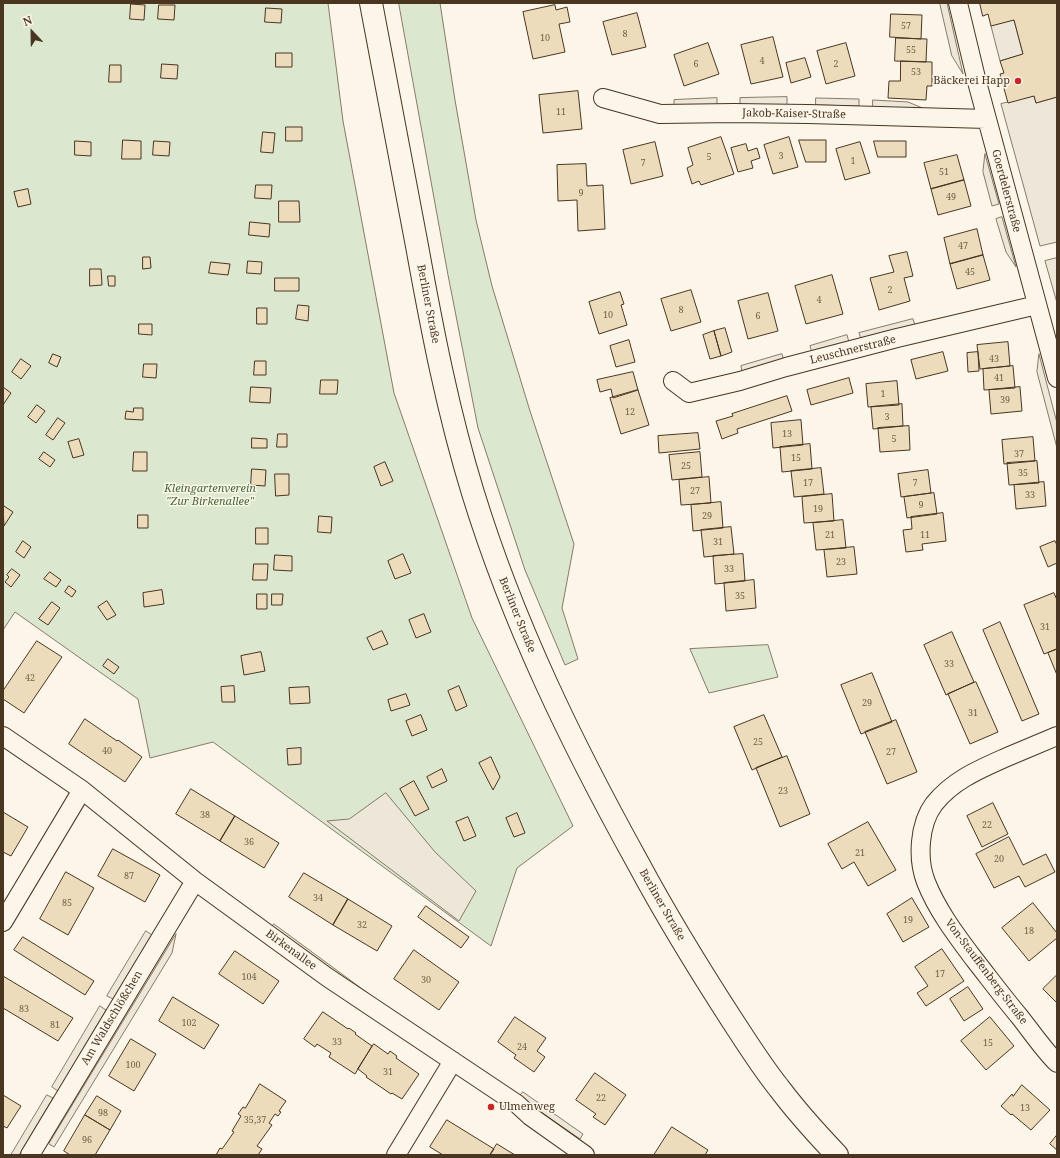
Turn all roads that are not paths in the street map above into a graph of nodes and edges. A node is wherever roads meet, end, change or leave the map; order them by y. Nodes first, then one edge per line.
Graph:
1 (371, 3) edge
2 (958, 3) edge
3 (603, 98) dead end
4 (987, 119) junction
5 (1037, 305) junction
6 (1057, 378) edge
7 (673, 381) dead end
8 (3, 736) edge
9 (1057, 736) edge
10 (82, 790) junction
11 (195, 881) junction
12 (3, 922) edge
13 (453, 1061) junction
14 (1057, 1063) edge
15 (30, 1155) edge
16 (396, 1155) edge
17 (585, 1155) edge
18 (838, 1155) edge

1 - 18 highway, Berliner Straße
2 - 4 street, Goerdelerstraße
3 - 4 street, Jakob-Kaiser-Straße
4 - 5 street, Goerdelerstraße
5 - 6 street, Goerdelerstraße
5 - 7 street, Leuschnerstraße
8 - 10 street, Birkenallee
9 - 14 street, Von-Stauffenberg-Straße
10 - 11 street, Birkenallee
10 - 12 street
11 - 13 street, Birkenallee
11 - 15 street, Am Waldschlößchen
13 - 16 street
13 - 17 street, Birkenallee

